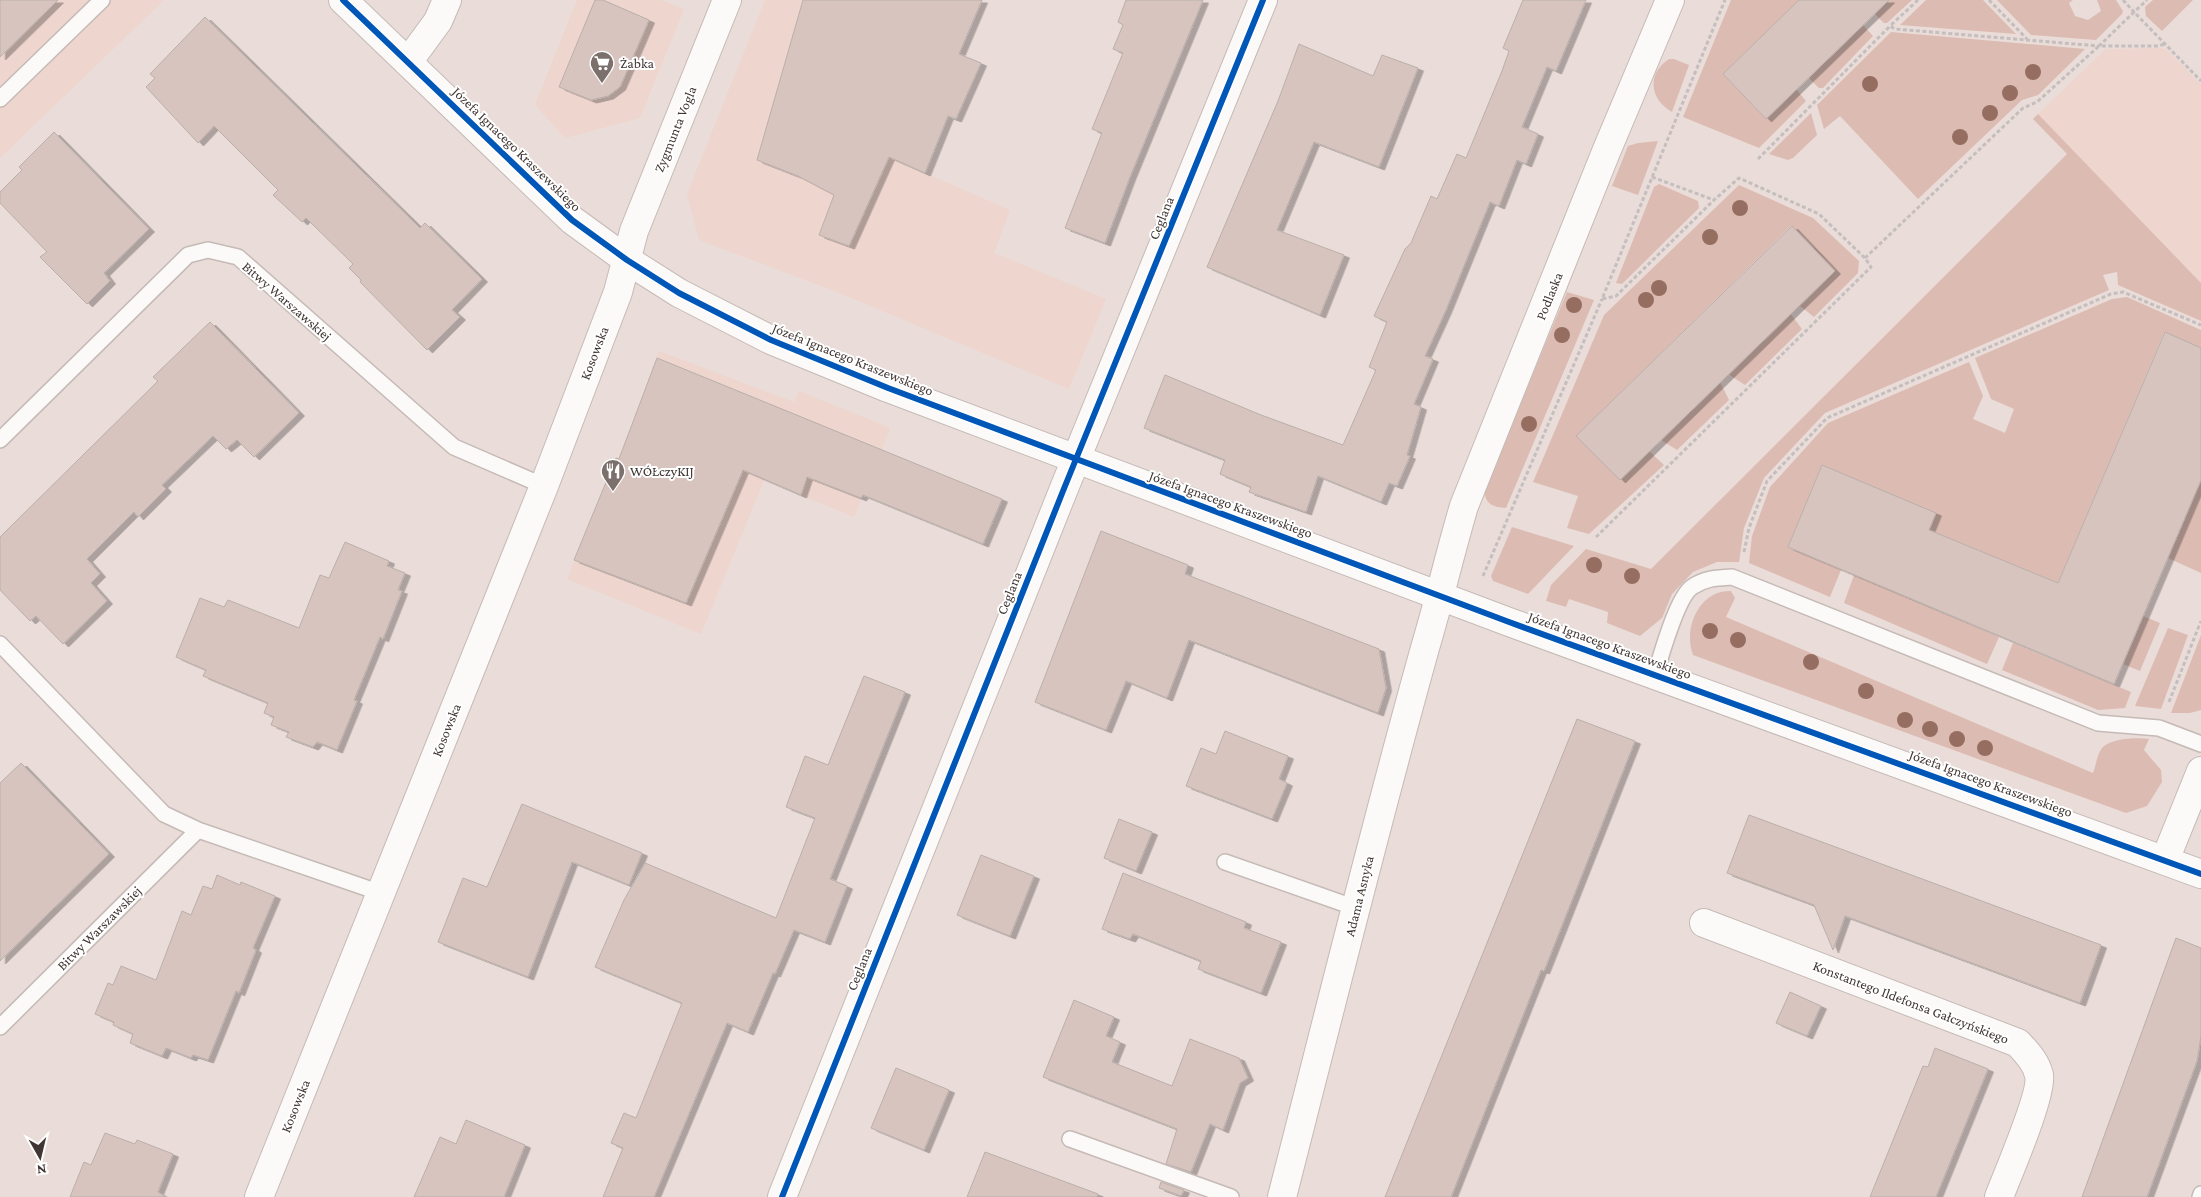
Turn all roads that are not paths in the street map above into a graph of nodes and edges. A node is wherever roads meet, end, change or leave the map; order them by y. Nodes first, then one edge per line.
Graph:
1 (102, 0) edge
2 (343, 0) edge
3 (447, 0) edge
4 (727, 0) edge
5 (1263, 0) edge
6 (1670, 0) edge
7 (408, 62) junction
8 (0, 99) edge
9 (627, 260) junction
10 (0, 440) edge
11 (1076, 460) junction
12 (544, 486) junction
13 (1439, 596) junction
14 (0, 644) edge
15 (1655, 675) junction
16 (2201, 744) edge
17 (2201, 771) edge
18 (198, 830) junction
19 (2165, 860) junction
20 (1225, 862) dead end
21 (2201, 874) edge
22 (381, 893) junction
23 (1356, 908) junction
24 (1704, 923) dead end
25 (0, 1027) edge
26 (1070, 1139) dead end
27 (259, 1197) edge
28 (782, 1197) edge
29 (1231, 1197) edge
30 (1282, 1197) edge
31 (1999, 1197) edge

1 - 8 lane
2 - 7 street, Józefa Ignacego Kraszewskiego
3 - 7 street
4 - 9 street, Zygmunta Vogla
5 - 11 street, Ceglana
6 - 13 street, Podlaska
7 - 9 street, Józefa Ignacego Kraszewskiego
9 - 11 street, Józefa Ignacego Kraszewskiego
9 - 12 street, Kosowska
10 - 12 lane, Bitwy Warszawskiej
11 - 13 street, Józefa Ignacego Kraszewskiego
11 - 28 street, Ceglana
12 - 22 street, Kosowska
13 - 15 street, Józefa Ignacego Kraszewskiego
13 - 23 street, Adama Asnyka
14 - 18 lane
15 - 16 lane
15 - 19 street, Józefa Ignacego Kraszewskiego
17 - 19 street
18 - 22 lane
18 - 25 lane, Bitwy Warszawskiej
19 - 21 street, Józefa Ignacego Kraszewskiego
20 - 23 lane
22 - 27 street, Kosowska
23 - 30 street, Adama Asnyka
24 - 31 street, Konstantego Ildefonsa Gałczyńskiego
26 - 29 lane

